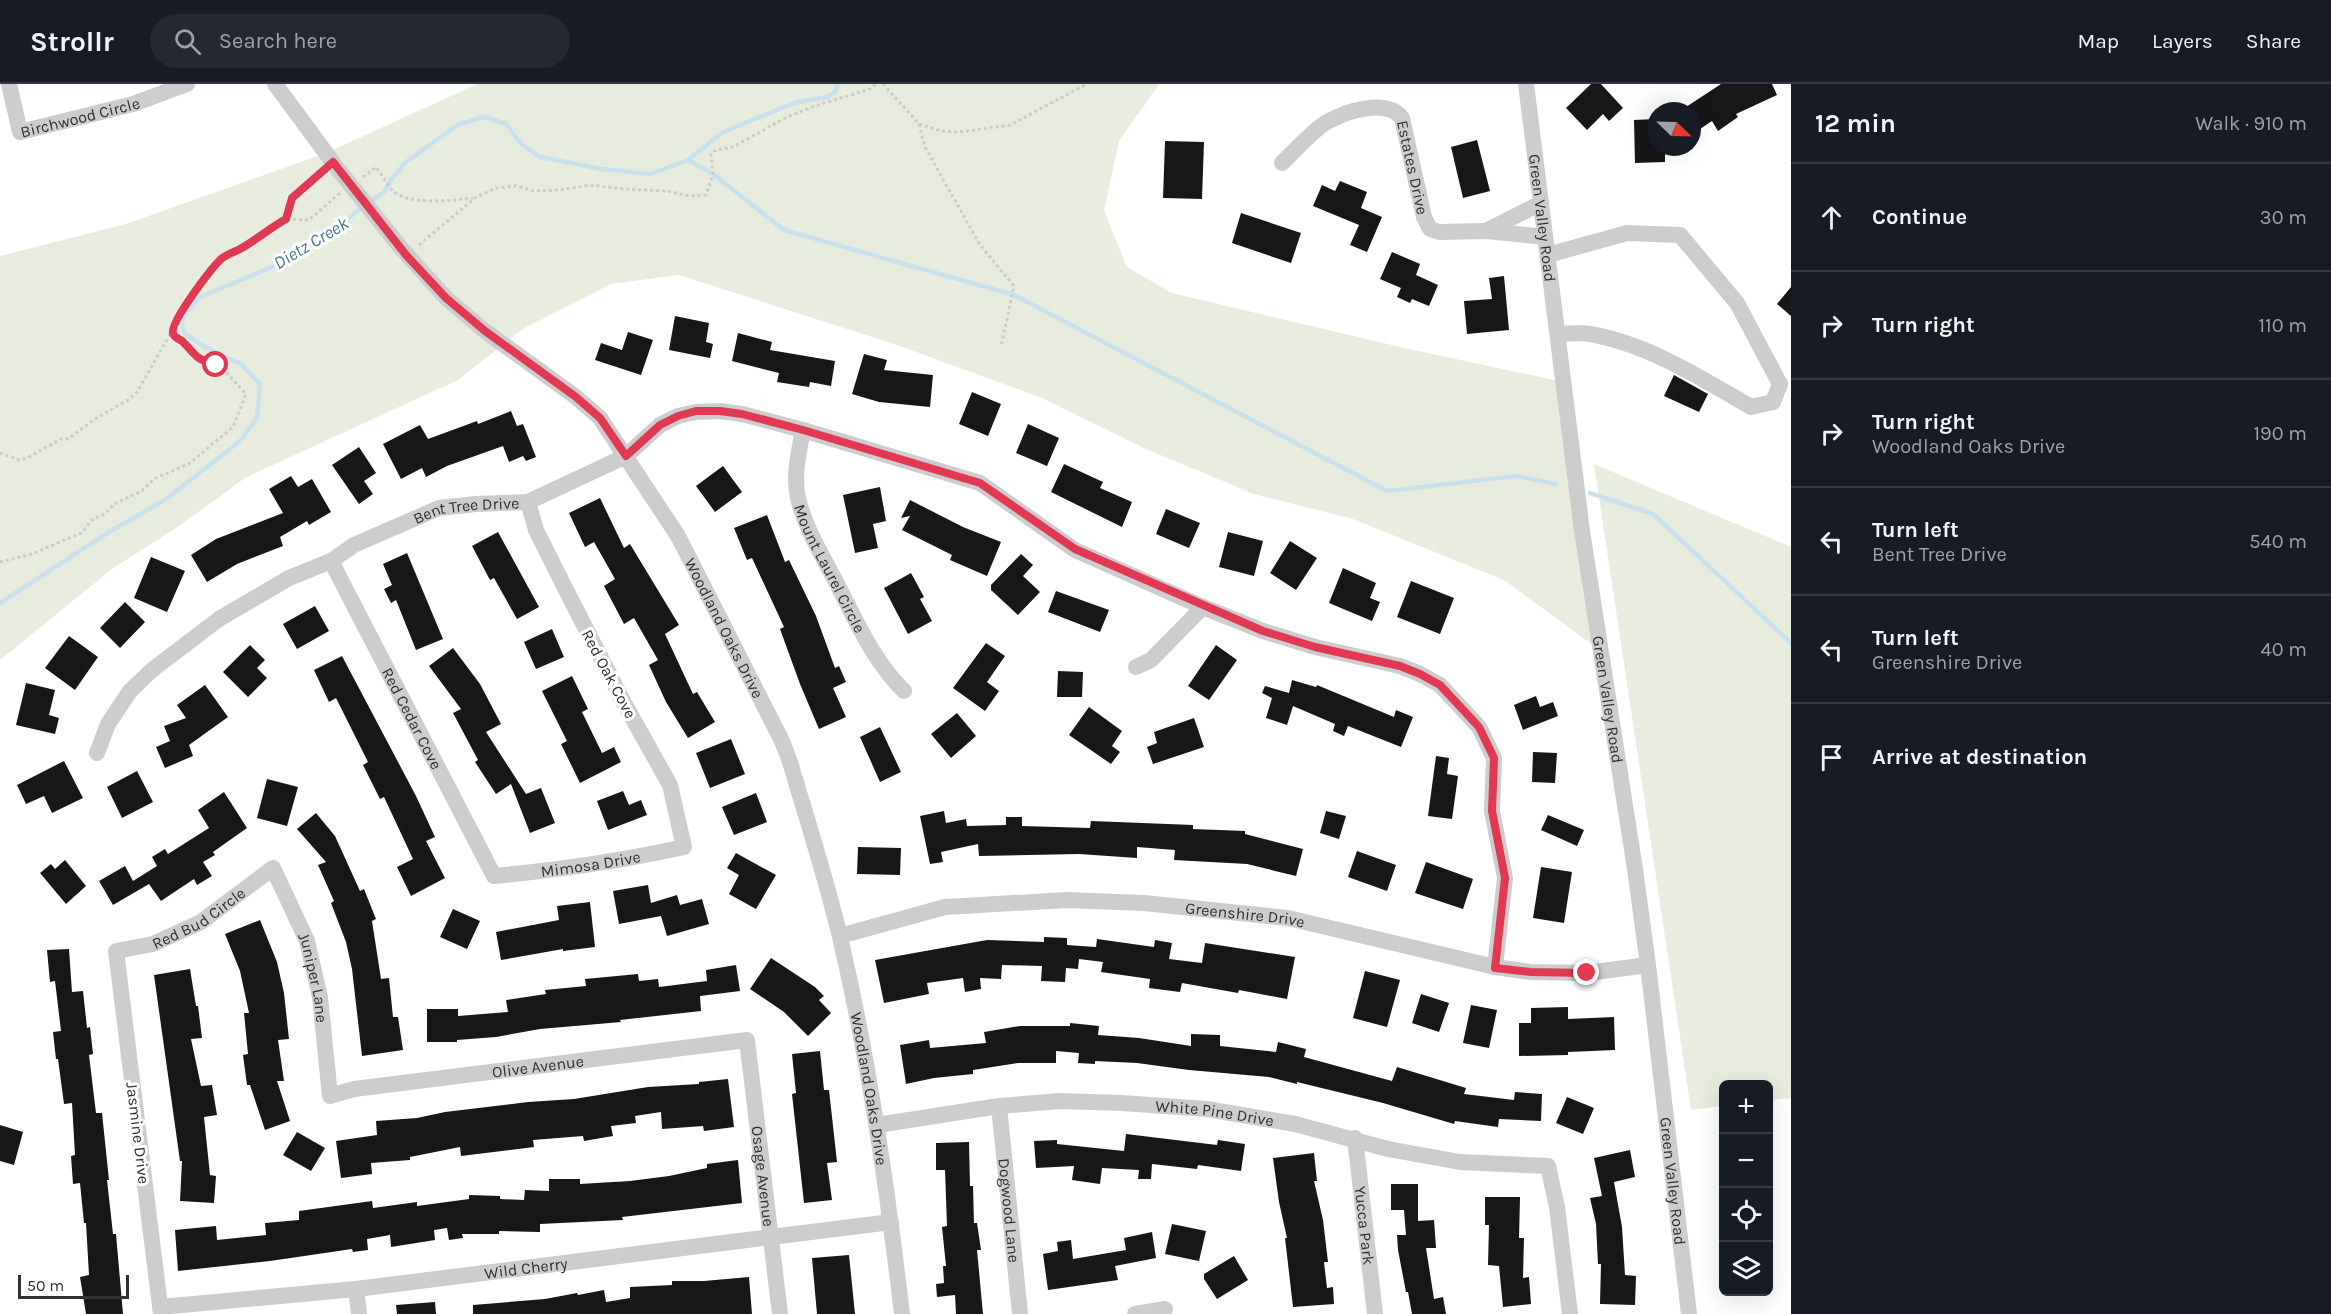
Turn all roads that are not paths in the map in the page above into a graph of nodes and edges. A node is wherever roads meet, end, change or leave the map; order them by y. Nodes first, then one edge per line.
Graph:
1 (9, 84) edge
2 (187, 84) edge
3 (275, 84) edge
4 (1526, 84) edge
5 (1282, 163) dead end
6 (1540, 203) junction
7 (1486, 231) junction
8 (1545, 237) junction
9 (1548, 255) junction
10 (1558, 334) junction
11 (803, 430) junction
12 (626, 456) junction
13 (528, 502) junction
14 (331, 561) junction
15 (1203, 607) junction
16 (1137, 667) dead end
17 (904, 691) dead end
18 (97, 753) dead end
19 (684, 847) joint
20 (273, 868) joint
21 (494, 876) joint
22 (840, 936) junction
23 (116, 951) joint
24 (1648, 965) junction
25 (1495, 968) junction
26 (747, 1040) joint
27 (330, 1096) joint
28 (999, 1106) junction
29 (878, 1125) junction
30 (1355, 1138) junction
31 (891, 1222) junction
32 (771, 1236) junction
33 (356, 1289) junction
34 (1165, 1309) dead end
35 (160, 1311) edge
36 (358, 1314) edge
37 (780, 1314) edge
38 (902, 1314) edge
39 (1020, 1314) edge
40 (1135, 1314) edge
41 (1375, 1314) edge
42 (1570, 1314) edge
43 (1689, 1314) edge

1 - 2 street, Birchwood Circle
3 - 12 street, Woodland Oaks Drive, bridge
4 - 6 street, Green Valley Road
5 - 7 street, Estates Drive
6 - 7 street, Estates Drive
6 - 8 street, Green Valley Road
7 - 8 street, Estates Drive
8 - 9 street, Green Valley Road
9 - 10 street, Green Valley Road
9 - 10 street
10 - 24 street, Green Valley Road
11 - 12 street, Bent Tree Drive
11 - 15 street, Bent Tree Drive
11 - 17 street, Mount Laurel Circle
12 - 13 street, Bent Tree Drive
12 - 22 street, Woodland Oaks Drive
13 - 14 street, Bent Tree Drive
13 - 19 street, Red Oak Cove
14 - 18 street, Bent Tree Drive
14 - 21 street, Red Cedar Cove
15 - 16 street
15 - 25 street, Bent Tree Drive
19 - 21 street, Mimosa Drive
20 - 23 street, Red Bud Circle
20 - 27 street, Juniper Lane
22 - 25 street, Greenshire Drive
22 - 29 street, Woodland Oaks Drive
23 - 35 street, Jasmine Drive
24 - 25 street, Greenshire Drive
24 - 43 street, Green Valley Road
26 - 27 street, Olive Avenue
26 - 32 street, Osage Avenue
28 - 29 street, White Pine Drive
28 - 30 street, White Pine Drive
28 - 39 street, Dogwood Lane
29 - 31 street, Woodland Oaks Drive
30 - 41 street, Yucca Park
30 - 42 street, White Pine Drive
31 - 32 street, Wild Cherry
31 - 38 street, Woodland Oaks Drive
32 - 33 street, Wild Cherry
32 - 37 street, Osage Avenue
33 - 35 street, Wild Cherry
33 - 36 street
34 - 40 street

